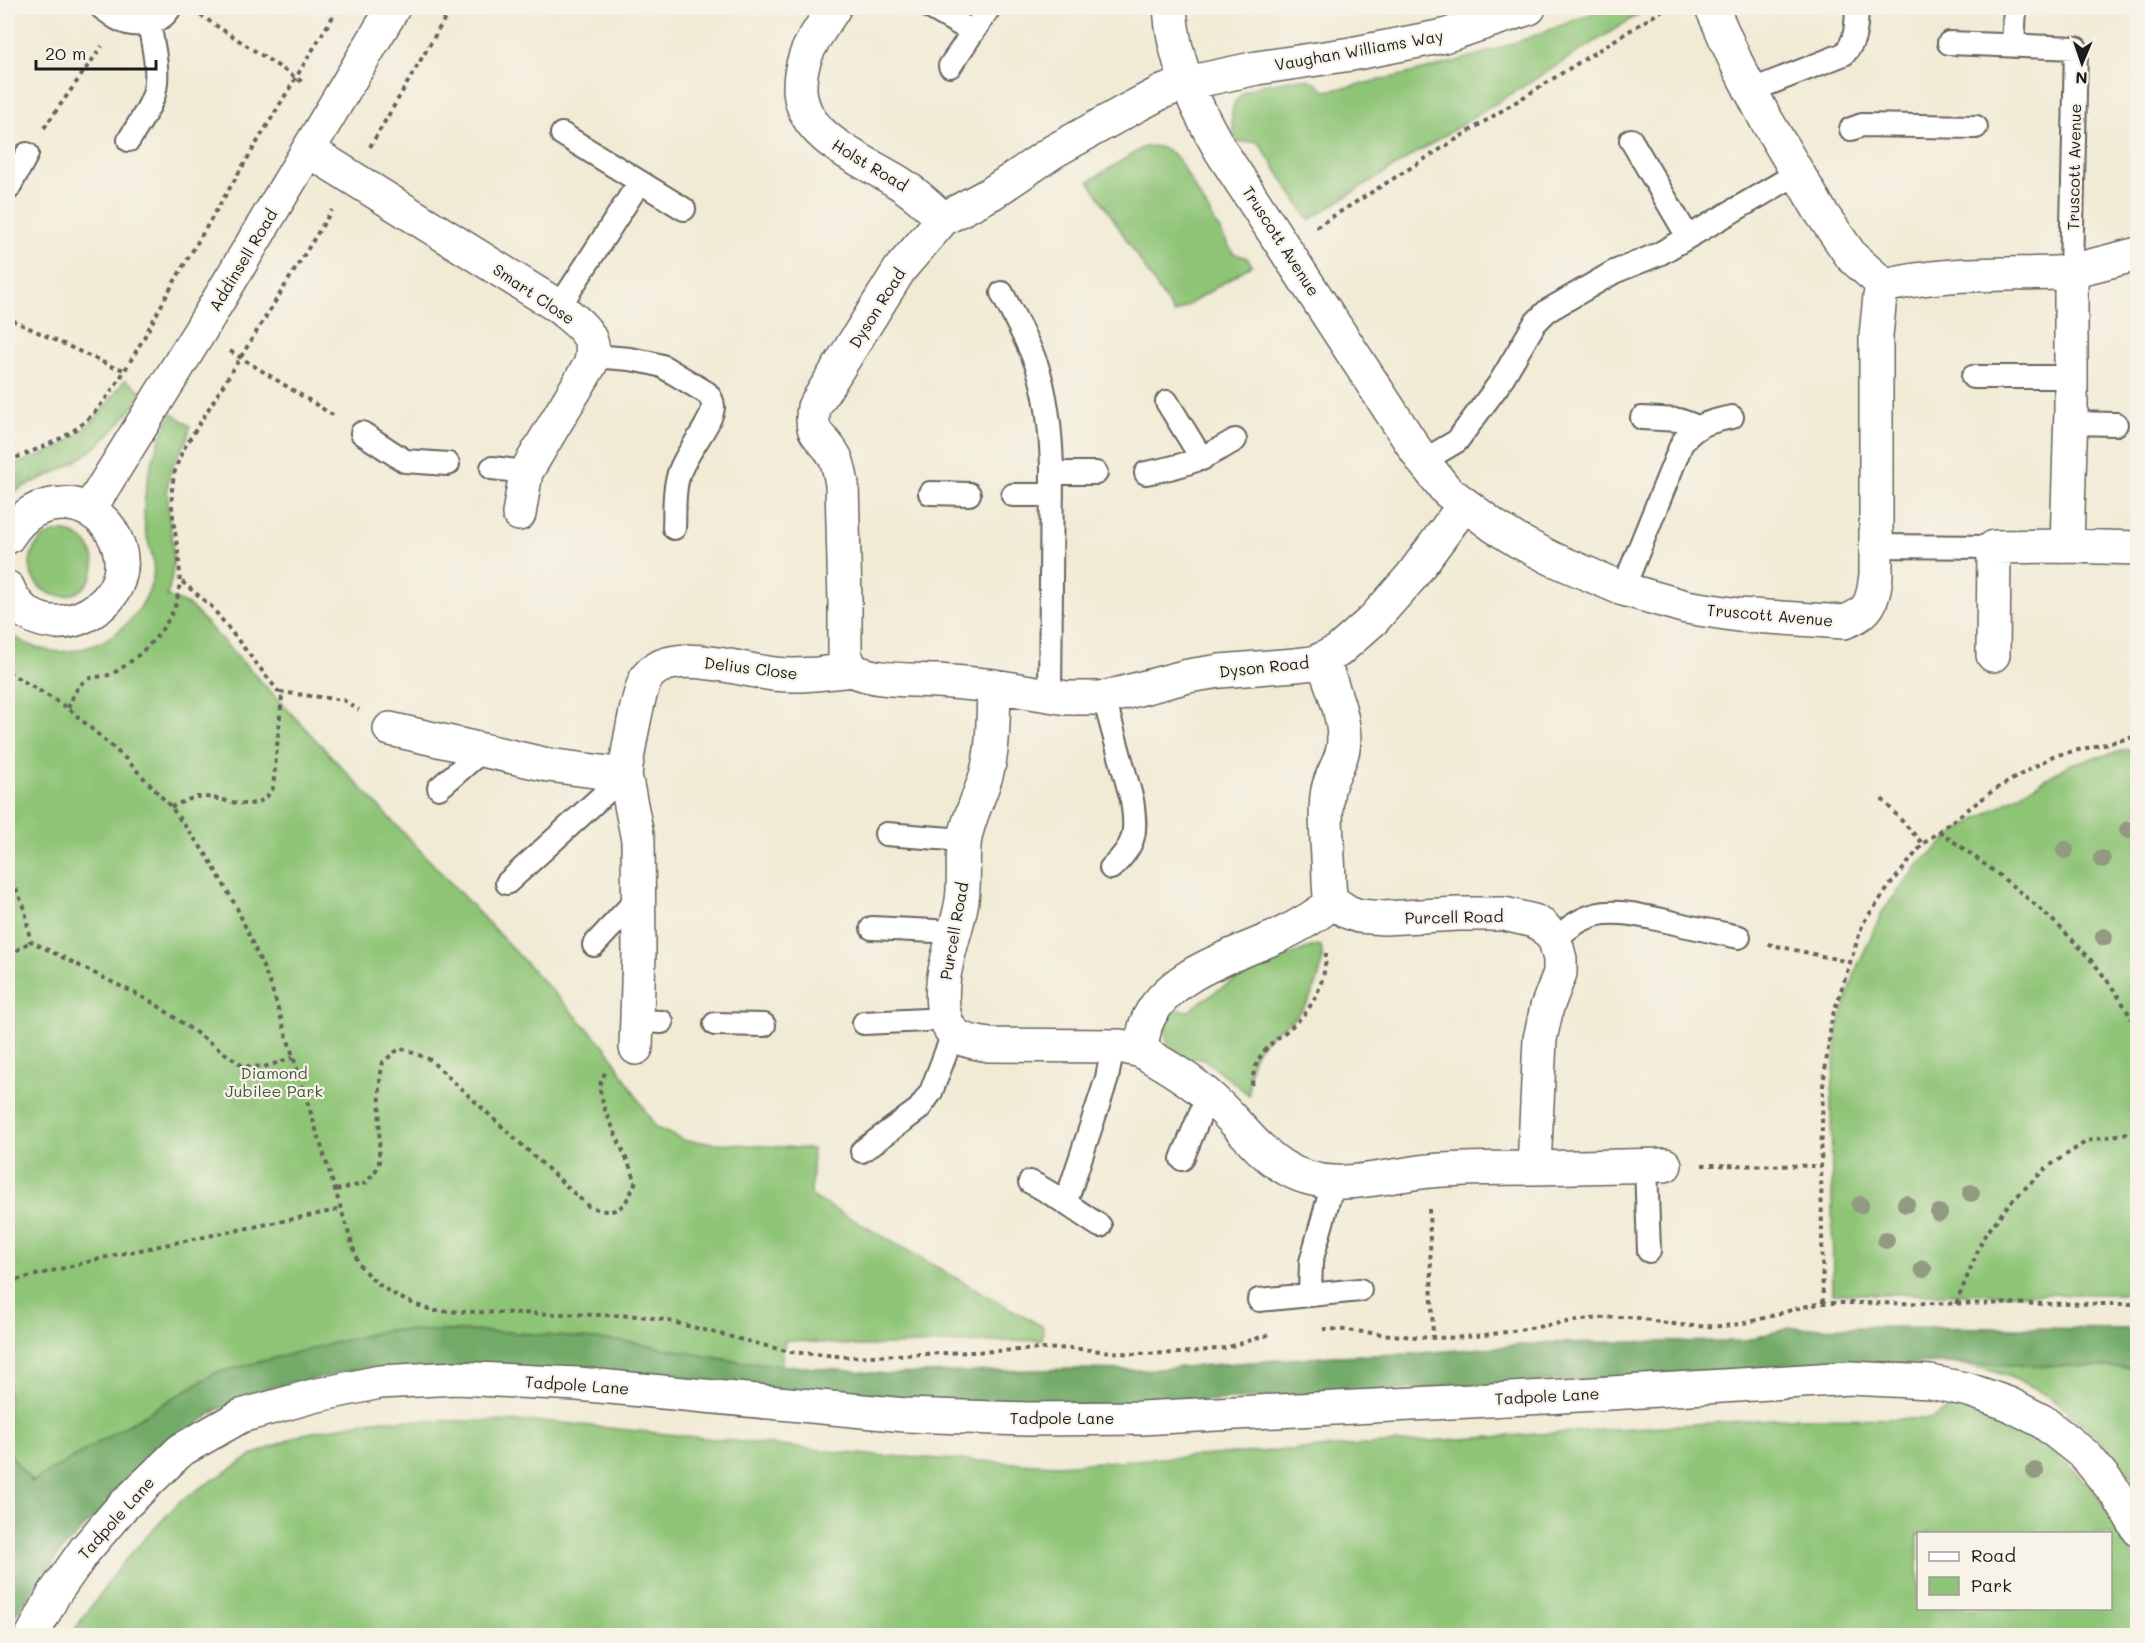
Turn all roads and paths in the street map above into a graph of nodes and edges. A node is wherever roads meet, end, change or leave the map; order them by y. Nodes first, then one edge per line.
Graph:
1 (170, 8) edge
2 (338, 8) edge
3 (393, 8) edge
4 (451, 8) edge
5 (834, 8) edge
6 (931, 8) edge
7 (989, 8) edge
8 (1170, 8) edge
9 (1529, 8) edge
10 (1666, 8) edge
11 (1712, 8) edge
12 (1857, 8) edge
13 (2015, 8) edge
14 (111, 14) edge
15 (199, 14) dead end
16 (149, 24) junction
17 (973, 32) junction
18 (1948, 43) dead end
19 (2013, 46) junction
20 (951, 66) dead end
21 (295, 78) junction
22 (1186, 83) junction
23 (1750, 91) junction
24 (337, 103) junction
25 (1976, 127) dead end
26 (1851, 129) dead end
27 (562, 134) dead end
28 (129, 140) dead end
29 (1631, 140) dead end
30 (308, 150) junction
31 (27, 153) joint
32 (1797, 163) junction
33 (352, 177) junction
34 (639, 183) junction
35 (8, 189) edge
36 (684, 209) dead end
37 (943, 219) junction
38 (1688, 237) junction
39 (1285, 248) junction
40 (2138, 254) edge
41 (2071, 271) junction
42 (1885, 286) junction
43 (1002, 293) dead end
44 (560, 307) junction
45 (8, 312) edge
46 (200, 331) junction
47 (593, 356) junction
48 (240, 357) junction
49 (124, 370) junction
50 (1973, 377) dead end
51 (2072, 377) junction
52 (164, 389) junction
53 (1167, 402) dead end
54 (1732, 417) dead end
55 (1642, 418) dead end
56 (2071, 423) junction
57 (2116, 424) dead end
58 (1698, 427) junction
59 (362, 433) joint
60 (1235, 440) dead end
61 (1202, 459) junction
62 (8, 461) edge
63 (1423, 462) junction
64 (448, 464) dead end
65 (492, 468) dead end
66 (526, 472) junction
67 (1096, 473) dead end
68 (1146, 473) dead end
69 (1052, 484) junction
70 (930, 493) dead end
71 (969, 494) dead end
72 (1013, 495) dead end
73 (1464, 505) junction
74 (90, 510) junction
75 (519, 514) dead end
76 (674, 528) dead end
77 (8, 537) edge
78 (1877, 546) junction
79 (2067, 546) junction
80 (1994, 547) junction
81 (2138, 548) edge
82 (180, 579) junction
83 (8, 588) edge
84 (1623, 589) junction
85 (1993, 655) dead end
86 (1322, 659) junction
87 (852, 670) junction
88 (8, 672) edge
89 (994, 686) junction
90 (279, 692) junction
91 (1050, 696) junction
92 (1104, 698) junction
93 (68, 708) junction
94 (390, 729) joint
95 (2138, 736) edge
96 (483, 750) junction
97 (626, 776) junction
98 (439, 788) dead end
99 (1882, 798) dead end
100 (171, 807) junction
101 (1939, 831) junction
102 (886, 834) dead end
103 (964, 840) junction
104 (1923, 844) junction
105 (1112, 868) dead end
106 (8, 873) edge
107 (507, 883) dead end
108 (639, 897) junction
109 (1324, 909) junction
110 (872, 928) dead end
111 (955, 932) junction
112 (1739, 937) joint
113 (1555, 940) junction
114 (30, 941) junction
115 (594, 945) dead end
116 (8, 954) edge
117 (1849, 962) junction
118 (864, 1023) dead end
119 (715, 1024) dead end
120 (764, 1025) dead end
121 (949, 1026) junction
122 (645, 1030) joint
123 (2138, 1032) edge
124 (1127, 1048) junction
125 (293, 1058) junction
126 (1208, 1095) junction
127 (1232, 1118) junction
128 (2138, 1131) edge
129 (862, 1151) dead end
130 (1182, 1160) dead end
131 (1656, 1165) junction
132 (1821, 1166) junction
133 (1534, 1168) junction
134 (1427, 1171) junction
135 (1030, 1182) dead end
136 (1333, 1183) junction
137 (336, 1190) junction
138 (1066, 1202) junction
139 (342, 1209) junction
140 (1100, 1226) dead end
141 (1649, 1251) dead end
142 (8, 1282) edge
143 (1360, 1290) dead end
144 (1310, 1294) junction
145 (1259, 1300) dead end
146 (1823, 1304) junction
147 (1956, 1304) junction
148 (2138, 1304) edge
149 (1312, 1329) dead end
150 (1279, 1333) dead end
151 (1433, 1337) junction
152 (2138, 1529) edge
153 (32, 1635) edge

1 - 16 lane
2 - 21 path
3 - 24 street, Addinsell Road
4 - 33 path
5 - 37 street, Holst Road
6 - 17 lane
7 - 17 lane
8 - 22 street, Truscott Avenue
9 - 22 street, Vaughan Williams Way
10 - 39 path
11 - 23 street
12 - 23 lane
13 - 19 lane
14 - 16 lane
14 - 31 path
15 - 21 path
16 - 28 lane
17 - 20 lane
18 - 19 lane, Truscott Avenue
19 - 41 lane, Truscott Avenue
21 - 24 path
21 - 49 path
22 - 37 street, Dyson Road
22 - 39 street, Truscott Avenue
23 - 32 street
24 - 30 street, Addinsell Road
25 - 26 lane
27 - 34 lane
29 - 38 lane
30 - 33 street, Smart Close
30 - 46 street, Addinsell Road
31 - 35 lane
32 - 38 lane
32 - 42 street
33 - 44 street, Smart Close
33 - 48 path
34 - 36 lane
34 - 44 lane
37 - 87 street, Dyson Road
38 - 63 lane
39 - 63 street, Truscott Avenue
40 - 41 street
41 - 42 street
41 - 51 street, Truscott Avenue
42 - 78 street, Truscott Avenue
43 - 69 lane
44 - 47 street, Smart Close
45 - 49 path
46 - 48 path
46 - 52 street, Addinsell Road
47 - 66 street
47 - 76 lane
48 - 59 path
48 - 82 path
49 - 52 path
49 - 62 path
50 - 51 lane
51 - 56 street, Truscott Avenue
52 - 74 street, Addinsell Road
53 - 61 lane
54 - 58 lane
55 - 58 lane
56 - 57 lane
56 - 79 street, Truscott Avenue
58 - 84 lane
59 - 64 lane
60 - 61 lane
61 - 68 lane
63 - 73 street, Truscott Avenue
65 - 66 lane
66 - 75 street
67 - 69 lane
69 - 72 lane
69 - 91 lane
70 - 71 lane
73 - 84 street, Truscott Avenue
73 - 86 street, Dyson Road
74 - 77 street
74 - 83 street
78 - 80 lane
78 - 84 street, Truscott Avenue
79 - 80 street
79 - 81 street
80 - 85 street
82 - 90 path
82 - 93 path
86 - 92 street, Dyson Road
86 - 109 street
87 - 89 street
87 - 97 street, Delius Close
88 - 93 path
89 - 91 street, Dyson Road
89 - 103 street, Purcell Road
90 - 94 path
90 - 100 path
91 - 92 street, Dyson Road
92 - 105 lane
93 - 100 path
94 - 96 street
95 - 101 path
96 - 97 street
96 - 98 lane
97 - 107 lane
97 - 108 street, Delius Close
99 - 104 path
100 - 125 path
101 - 104 path
101 - 123 path
102 - 103 lane
103 - 111 street, Purcell Road
104 - 117 path
106 - 114 path
108 - 115 lane
108 - 122 street, Delius Close
109 - 113 street, Purcell Road
109 - 124 street
109 - 127 path
110 - 111 lane
111 - 121 street, Purcell Road
112 - 113 lane
112 - 117 path
113 - 133 street
114 - 116 path
114 - 125 path
117 - 132 path
118 - 121 lane
119 - 120 lane
121 - 124 street
121 - 129 lane, Purcell Road
122 - 137 path
124 - 126 street
124 - 138 lane
125 - 137 path
126 - 127 street
126 - 130 lane
127 - 136 street
128 - 147 path
131 - 132 path
131 - 133 street
131 - 141 lane
132 - 146 path
133 - 134 street
134 - 136 street
134 - 151 path
135 - 138 lane
136 - 144 lane
137 - 139 path
138 - 140 lane
139 - 142 path
139 - 150 path
143 - 144 lane
144 - 145 lane
146 - 147 path
146 - 151 path
147 - 148 path
149 - 151 path
152 - 153 street, Tadpole Lane

